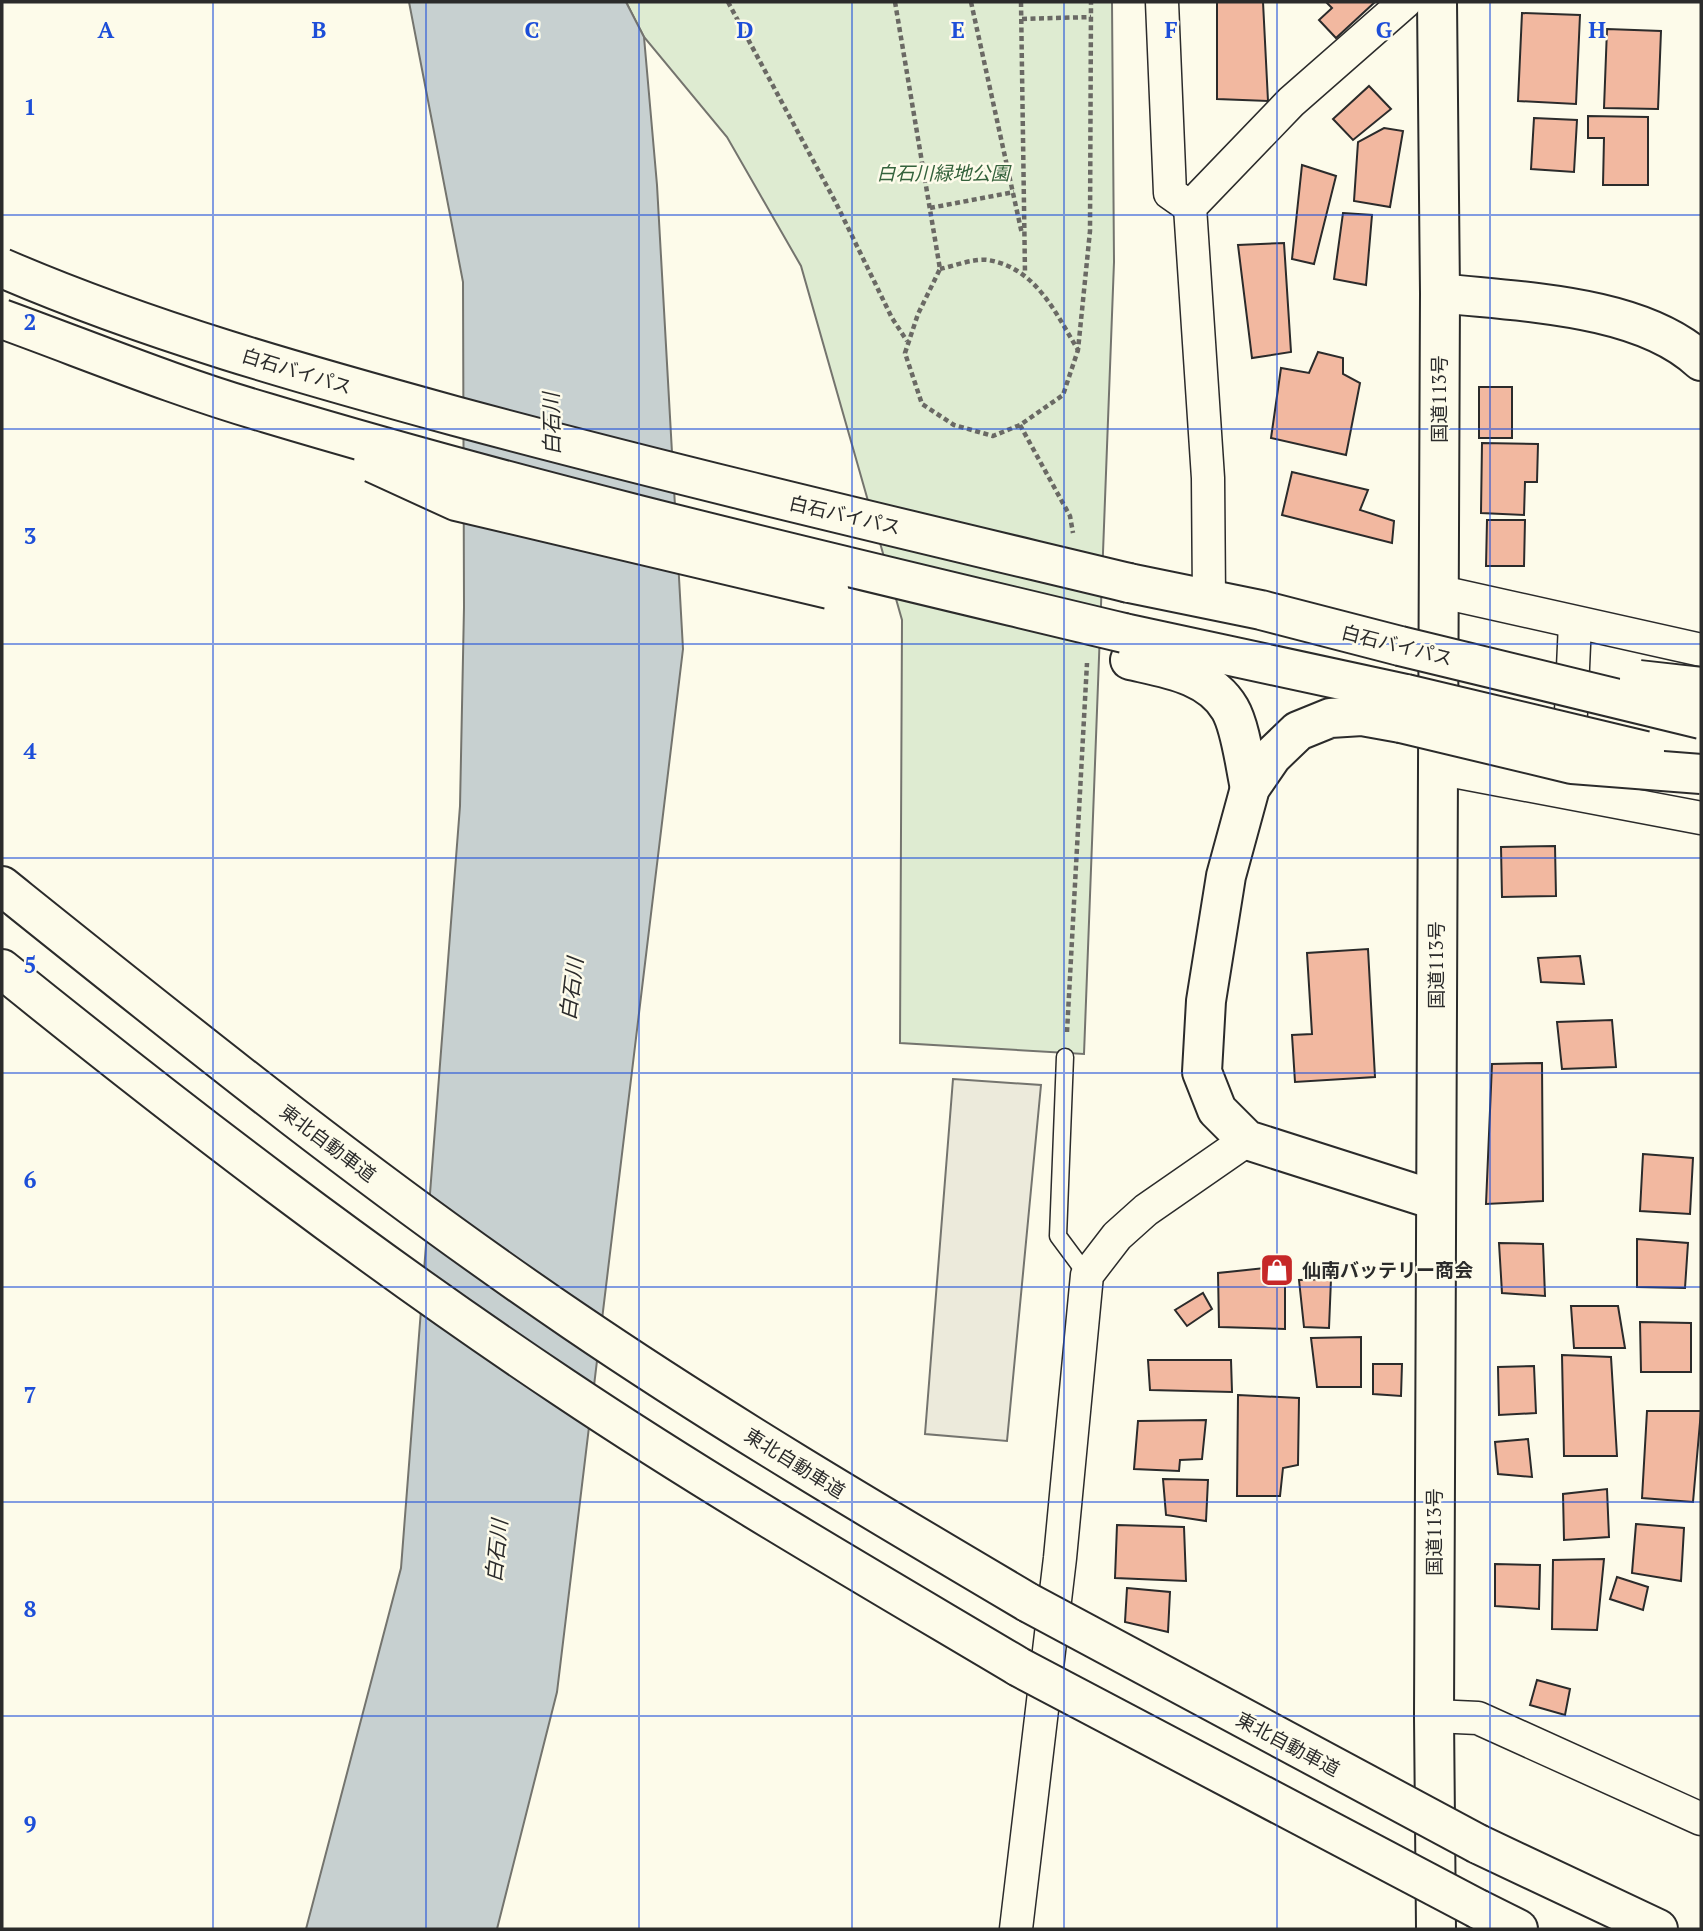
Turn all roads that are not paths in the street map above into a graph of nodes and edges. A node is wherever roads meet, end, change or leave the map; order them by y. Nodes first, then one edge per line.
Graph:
1 (1163, 2) edge
2 (1405, 2) edge
3 (1437, 2) edge
4 (1190, 207) junction
5 (2, 268) edge
6 (1440, 293) junction
7 (2, 320) edge
8 (1701, 361) edge
9 (1437, 591) junction
10 (1209, 598) junction
11 (1575, 623) junction
12 (1400, 633) junction
13 (1111, 647) junction
14 (1701, 650) edge
15 (1701, 687) edge
16 (1403, 708) junction
17 (1701, 719) edge
18 (1701, 764) edge
19 (1437, 768) junction
20 (1701, 774) edge
21 (1250, 788) junction
22 (1567, 793) junction
23 (1701, 818) edge
24 (2, 887) edge
25 (2, 969) edge
26 (1065, 1057) road end
27 (1247, 1140) junction
28 (1435, 1200) junction
29 (1087, 1275) junction
30 (1433, 1716) junction
31 (1701, 1819) edge
32 (1016, 1929) edge
33 (1436, 1929) edge
34 (1518, 1929) edge
35 (1658, 1929) edge

1 - 4 street
2 - 4 street
3 - 6 highway, 国道113号
4 - 10 street
5 - 10 highway, 白石バイパス, bridge
6 - 8 highway
6 - 9 highway, 国道113号
7 - 13 highway, bridge
9 - 11 street
9 - 19 highway, 国道113号
10 - 12 highway, 白石バイパス
11 - 14 street
11 - 22 street
12 - 15 highway, bridge
12 - 17 highway, 白石バイパス, bridge
13 - 16 highway
13 - 21 highway
16 - 18 highway, bridge
16 - 20 highway, bridge
16 - 21 highway
19 - 22 street
19 - 28 highway, 国道113号
21 - 27 highway
22 - 23 street
24 - 35 highway, 東北自動車道, bridge
25 - 34 highway, bridge
26 - 29 lane
27 - 28 highway
27 - 29 street
28 - 30 highway, 国道113号
29 - 32 street
30 - 31 street
30 - 33 highway, 国道113号

